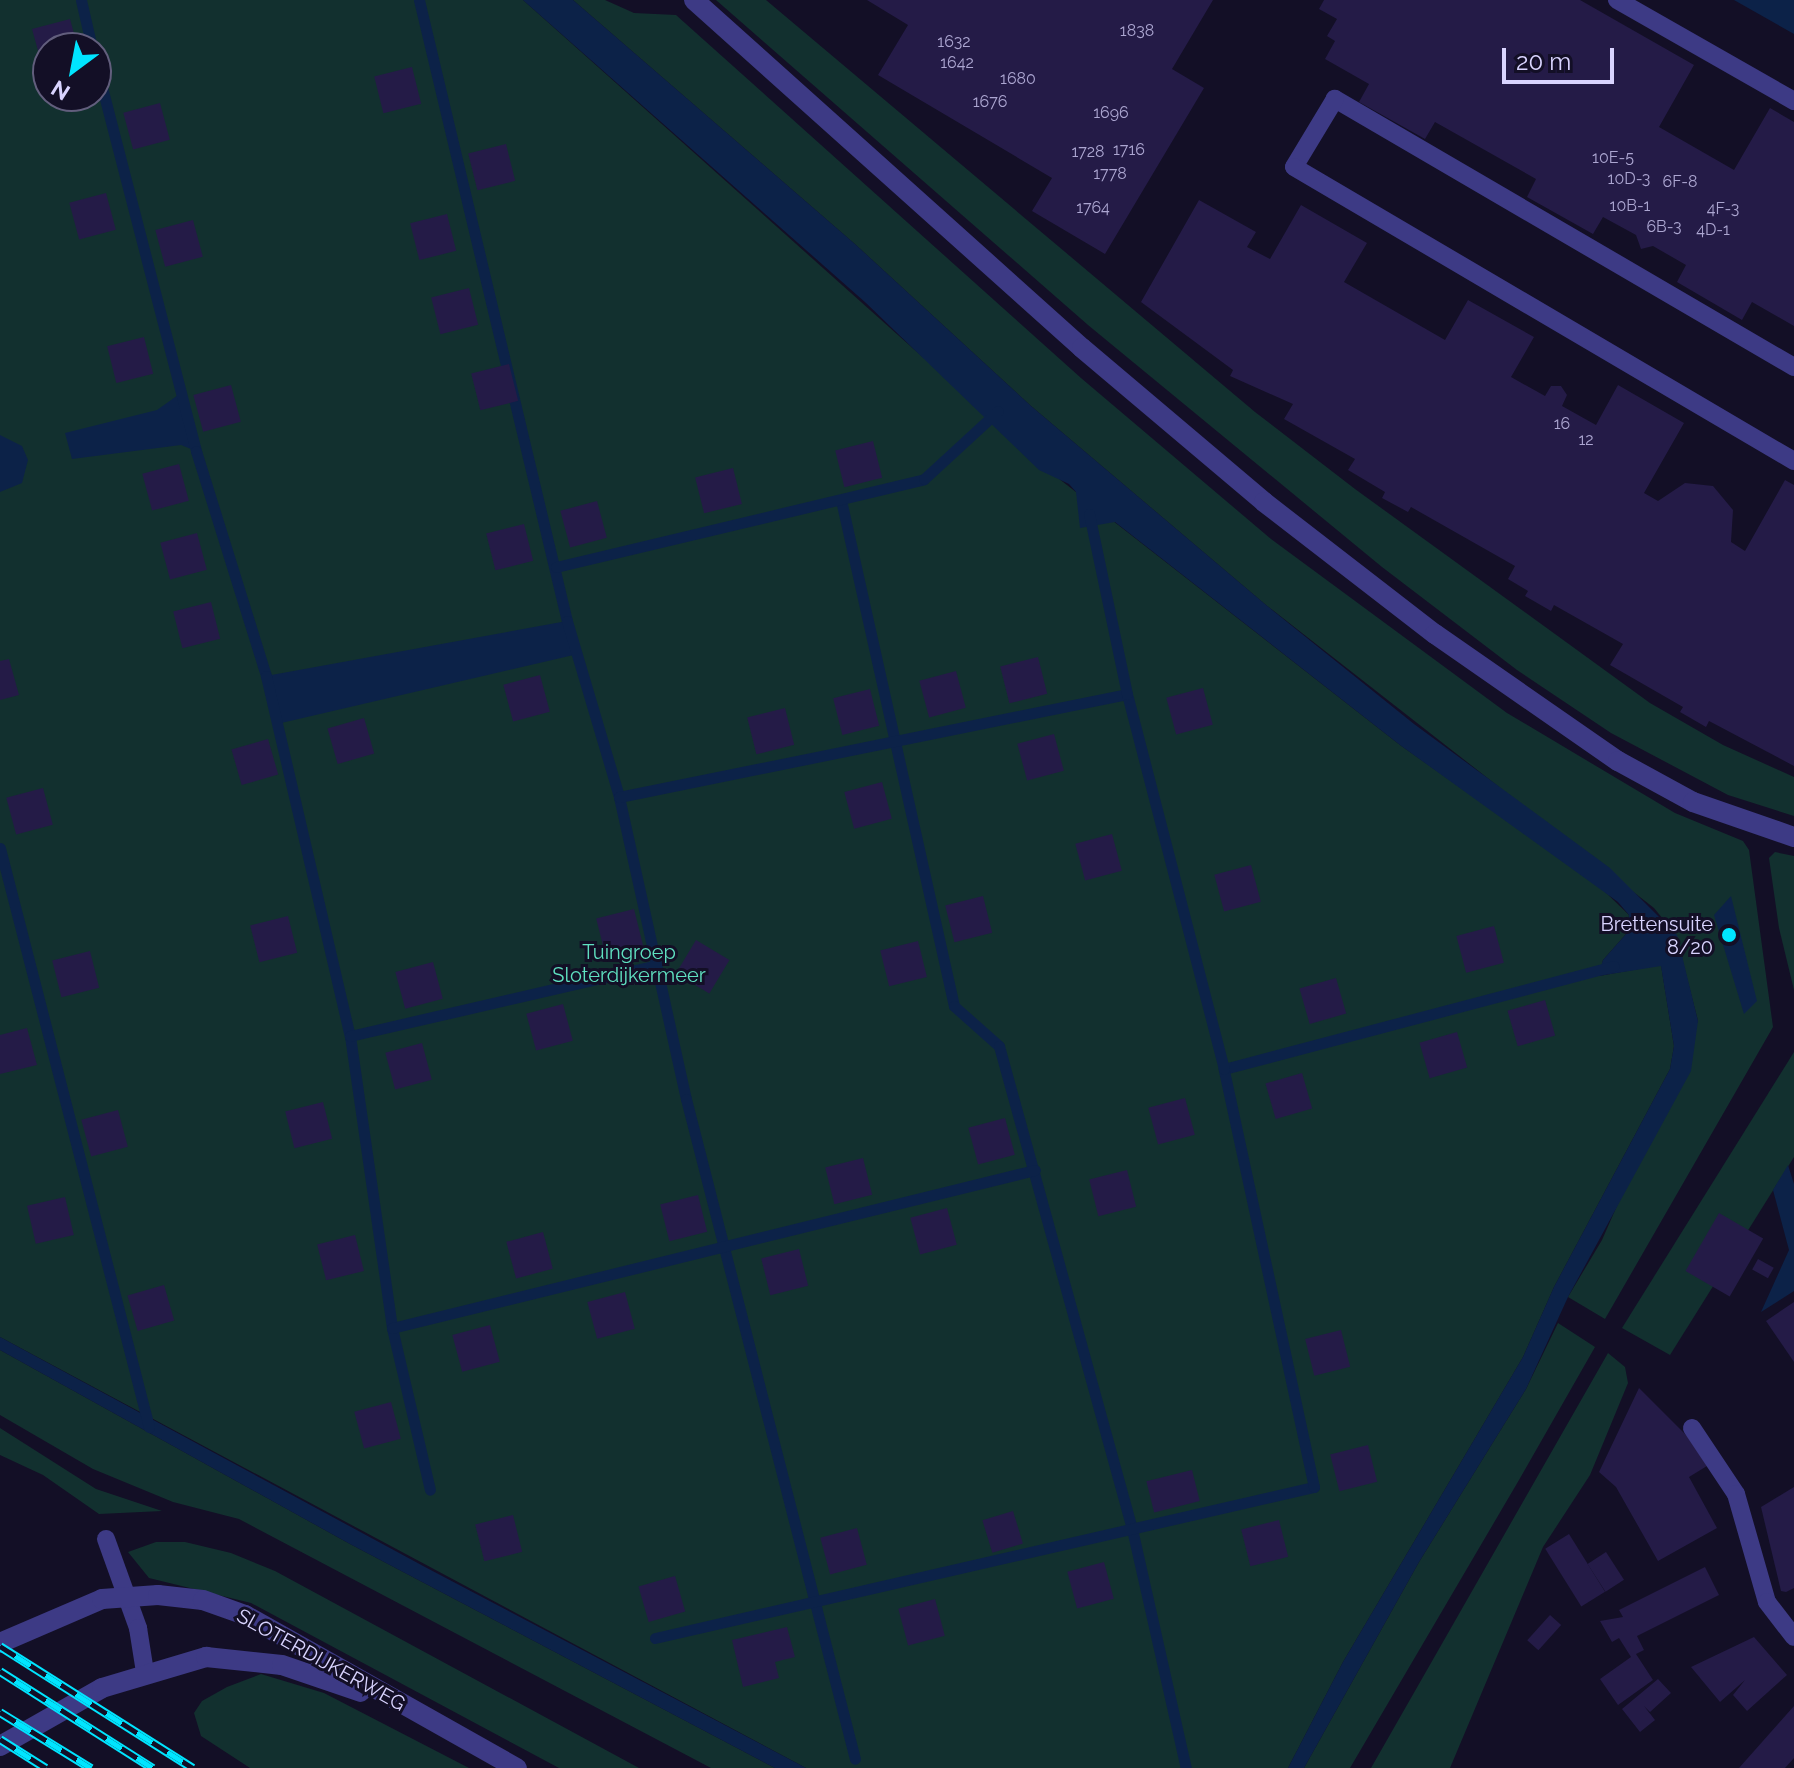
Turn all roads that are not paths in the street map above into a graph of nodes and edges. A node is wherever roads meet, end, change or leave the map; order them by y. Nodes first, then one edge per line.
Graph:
1 (694, 0) edge
2 (1617, 0) edge
3 (1794, 101) edge
4 (1794, 367) edge
5 (1794, 461) edge
6 (1794, 837) edge
7 (1692, 1428) dead end
8 (106, 1539) dead end
9 (128, 1596) junction
10 (1794, 1637) edge
11 (0, 1643) edge
12 (145, 1672) junction
13 (413, 1711) junction
14 (0, 1746) edge
15 (517, 1768) edge

1 - 6 street
2 - 3 lane
4 - 5 lane
7 - 10 lane
8 - 9 lane
9 - 11 street, SLOTERDIJKERWEG
9 - 12 lane
9 - 13 street, SLOTERDIJKERWEG
12 - 13 street, SLOTERDIJKERWEG
12 - 14 street, SLOTERDIJKERWEG
13 - 15 street, SLOTERDIJKERWEG

